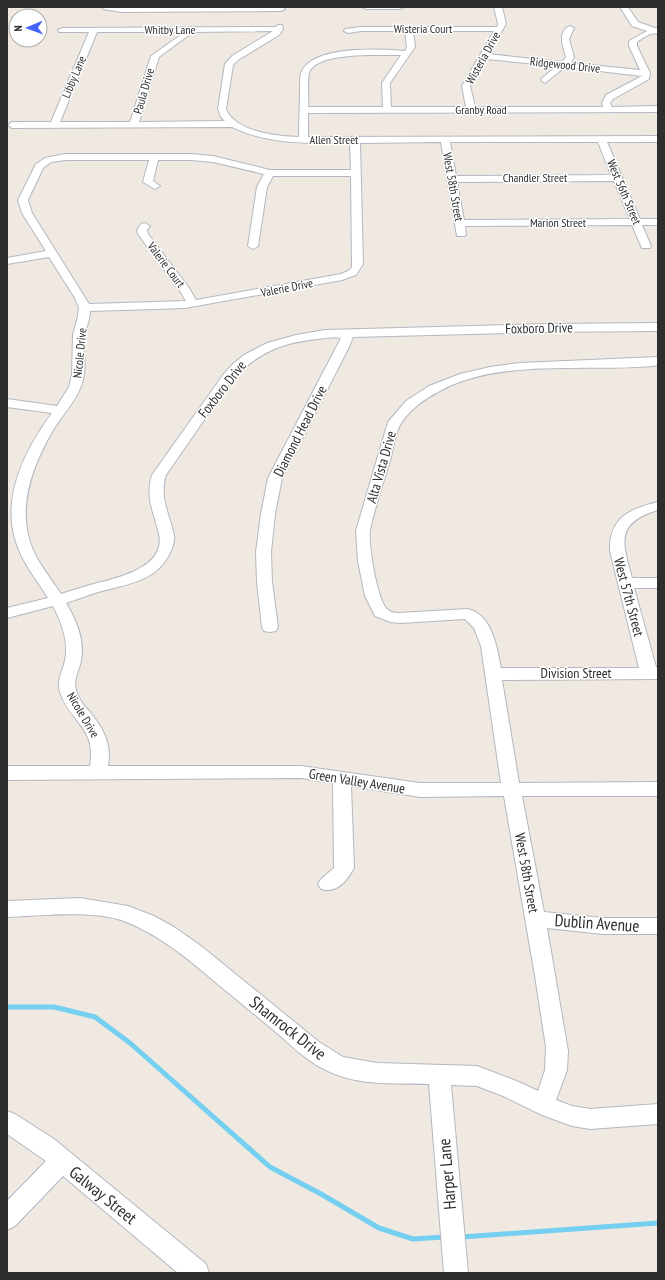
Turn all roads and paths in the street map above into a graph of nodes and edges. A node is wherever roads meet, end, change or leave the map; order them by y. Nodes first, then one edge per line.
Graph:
1 (106, 7) edge
2 (366, 7) edge
3 (400, 7) edge
4 (498, 7) edge
5 (624, 7) edge
6 (281, 8) edge
7 (570, 28) dead end
8 (279, 29) junction
9 (409, 29) junction
10 (62, 30) dead end
11 (94, 30) junction
12 (191, 30) junction
13 (498, 30) junction
14 (348, 31) dead end
15 (657, 31) edge
16 (406, 53) junction
17 (483, 56) junction
18 (564, 65) junction
19 (646, 73) junction
20 (545, 80) dead end
21 (609, 109) junction
22 (658, 109) edge
23 (305, 110) junction
24 (387, 110) junction
25 (471, 110) junction
26 (134, 124) junction
27 (234, 124) junction
28 (12, 125) dead end
29 (54, 125) junction
30 (601, 139) junction
31 (658, 139) edge
32 (303, 140) junction
33 (355, 140) junction
34 (445, 140) junction
35 (154, 157) junction
36 (270, 173) junction
37 (356, 173) junction
38 (618, 178) junction
39 (452, 179) junction
40 (155, 186) dead end
41 (636, 222) junction
42 (658, 222) edge
43 (459, 223) junction
44 (145, 226) dead end
45 (461, 234) dead end
46 (253, 246) dead end
47 (646, 246) dead end
48 (51, 253) junction
49 (7, 261) edge
50 (193, 304) junction
51 (86, 308) junction
52 (658, 327) edge
53 (346, 334) junction
54 (658, 361) edge
55 (7, 403) edge
56 (60, 410) junction
57 (13, 503) edge
58 (658, 506) edge
59 (625, 583) junction
60 (658, 583) edge
61 (56, 600) junction
62 (7, 613) edge
63 (388, 616) joint
64 (270, 627) dead end
65 (654, 673) edge
66 (494, 674) junction
67 (98, 772) junction
68 (7, 773) edge
69 (342, 777) junction
70 (512, 789) junction
71 (658, 789) edge
72 (328, 884) dead end
73 (7, 909) edge
74 (535, 920) junction
75 (658, 926) edge
76 (439, 1076) junction
77 (543, 1104) junction
78 (658, 1114) edge
79 (7, 1121) edge
80 (62, 1161) junction
81 (7, 1218) edge
82 (196, 1273) edge
83 (456, 1273) edge

1 - 6 street
2 - 3 street
4 - 13 street, Wisteria Drive
5 - 15 street
6 - 8 street
7 - 18 street
8 - 12 street, Whitby Lane
8 - 27 street
9 - 13 street, Wisteria Court
9 - 14 street, Wisteria Court
9 - 16 street
10 - 11 street, Whitby Lane
11 - 12 street, Whitby Lane
11 - 29 street, Libby Lane
12 - 26 street, Paula Drive
13 - 17 street, Wisteria Drive
15 - 19 street
16 - 23 street
16 - 24 street
17 - 18 street, Ridgewood Drive
17 - 25 street, Wisteria Drive
18 - 19 street, Ridgewood Drive
18 - 20 street
19 - 21 street
21 - 22 street, Granby Road
21 - 25 street, Granby Road
23 - 24 street, Granby Road
23 - 32 street
24 - 25 street, Granby Road
26 - 27 street, Allen Street
26 - 29 street, Allen Street
27 - 32 street, Allen Street
28 - 29 street, Allen Street
30 - 31 street, Allen Street
30 - 34 street, Allen Street
30 - 38 street, West 56th Street
32 - 33 street, Allen Street
33 - 34 street, Allen Street
33 - 37 street, Valerie Drive
34 - 39 street, West 58th Street
35 - 36 street, Nicole Drive
35 - 40 street
35 - 48 street, Nicole Drive
36 - 37 street, Nicole Drive
36 - 46 street
37 - 50 street, Valerie Drive
38 - 39 street, Chandler Street
38 - 41 street, West 56th Street
39 - 43 street, West 58th Street
41 - 42 street, Marion Street
41 - 43 street, Marion Street
41 - 47 street, West 56th Street
43 - 45 street, West 58th Street
44 - 50 street, Valerie Court
48 - 49 street
48 - 51 street, Nicole Drive
50 - 51 street, Valerie Drive
51 - 56 street, Nicole Drive
52 - 53 street, Foxboro Drive
53 - 61 street, Foxboro Drive
53 - 64 street, Diamond Head Drive
54 - 63 street, Alta Vista Drive
55 - 56 street
56 - 57 street, Nicole Drive
57 - 61 street, Nicole Drive
58 - 59 street, West 57th Street
59 - 60 street
59 - 65 street, West 57th Street
61 - 62 street, Foxboro Drive
61 - 67 street, Nicole Drive
63 - 66 street, West 58th Street
65 - 66 street, Division Street
66 - 70 street, West 58th Street
67 - 68 street, Green Valley Avenue
67 - 69 street, Green Valley Avenue
69 - 70 street, Green Valley Avenue
69 - 72 street
70 - 71 street, Green Valley Avenue
70 - 74 street, West 58th Street
73 - 76 street, Shamrock Drive
74 - 75 street, Dublin Avenue
74 - 77 street, West 58th Street
76 - 77 street, Shamrock Drive
76 - 83 street, Harper Lane
77 - 78 street, Shamrock Drive
79 - 80 street, Galway Street
80 - 81 street
80 - 82 street, Galway Street

